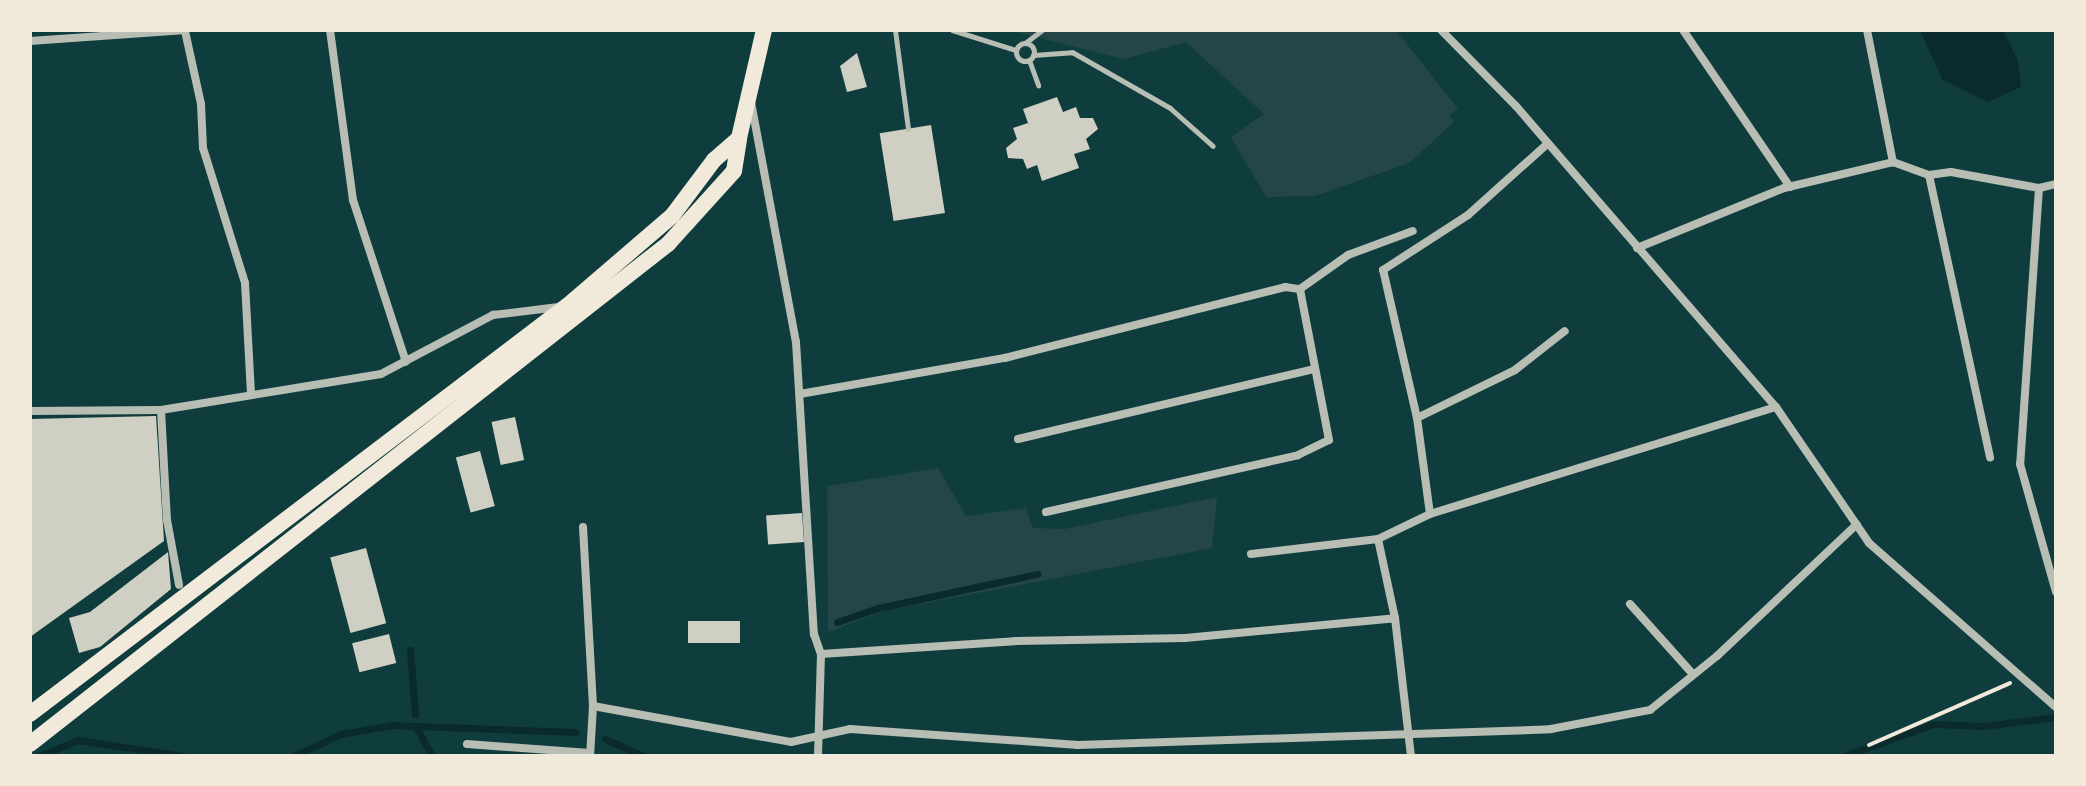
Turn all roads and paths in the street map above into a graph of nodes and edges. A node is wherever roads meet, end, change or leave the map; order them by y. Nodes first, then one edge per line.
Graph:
1 (186, 30) edge
2 (330, 30) edge
3 (895, 30) edge
4 (952, 30) edge
5 (1042, 30) edge
6 (1441, 30) edge
7 (1683, 30) edge
8 (1867, 30) edge
9 (764, 31) edge
10 (30, 41) edge
11 (1024, 43) junction
12 (1016, 50) junction
13 (1031, 58) junction
14 (1038, 85) dead end
15 (749, 90) junction
16 (908, 129) dead end
17 (739, 138) junction
18 (1547, 144) junction
19 (1213, 146) dead end
20 (1893, 162) junction
21 (1929, 175) junction
22 (2056, 184) edge
23 (1790, 187) junction
24 (2039, 188) junction
25 (1413, 231) dead end
26 (1637, 248) junction
27 (1300, 289) junction
28 (567, 306) junction
29 (1565, 331) dead end
30 (406, 362) junction
31 (1315, 369) junction
32 (800, 394) junction
33 (251, 395) junction
34 (1776, 407) junction
35 (161, 410) junction
36 (30, 411) edge
37 (1417, 418) junction
38 (1018, 439) dead end
39 (1990, 457) dead end
40 (1046, 512) dead end
41 (1430, 514) junction
42 (1857, 524) junction
43 (583, 527) dead end
44 (1378, 539) junction
45 (1251, 554) dead end
46 (179, 585) dead end
47 (2056, 592) edge
48 (1630, 604) dead end
49 (1395, 618) junction
50 (821, 654) junction
51 (1692, 673) junction
52 (2023, 677) junction
53 (593, 706) junction
54 (2056, 707) edge
55 (30, 714) edge
56 (1407, 731) junction
57 (817, 735) junction
58 (30, 744) edge
59 (467, 744) dead end
60 (1869, 745) dead end
61 (590, 754) edge
62 (818, 756) edge
63 (1411, 756) edge

1 - 10 street
1 - 33 street
2 - 30 street
3 - 16 lane
4 - 12 lane
5 - 11 lane
6 - 18 street
7 - 23 street
8 - 20 street
9 - 15 main road
11 - 12 lane
11 - 13 lane
12 - 13 lane
13 - 14 lane
13 - 19 lane
15 - 17 main road
15 - 32 street
17 - 28 main road
17 - 58 main road
18 - 26 street
18 - 37 street
20 - 21 street
20 - 23 street
21 - 24 street
21 - 39 street
22 - 24 street
23 - 26 street
24 - 47 street
25 - 27 street
26 - 34 street
27 - 31 street
27 - 32 street
28 - 30 street
28 - 55 main road
29 - 37 street
30 - 33 street
31 - 38 street
31 - 40 street
32 - 50 street
33 - 35 street
34 - 41 street
34 - 42 street
35 - 36 street
35 - 46 street
37 - 41 street
41 - 44 street
42 - 51 street
42 - 52 street
43 - 53 street
44 - 45 street
44 - 49 street
48 - 51 street
49 - 50 street
49 - 56 street
50 - 57 street
51 - 56 street
52 - 54 street
52 - 60 path
53 - 57 street
53 - 61 street
56 - 57 street
56 - 63 street
57 - 62 street
59 - 61 street

